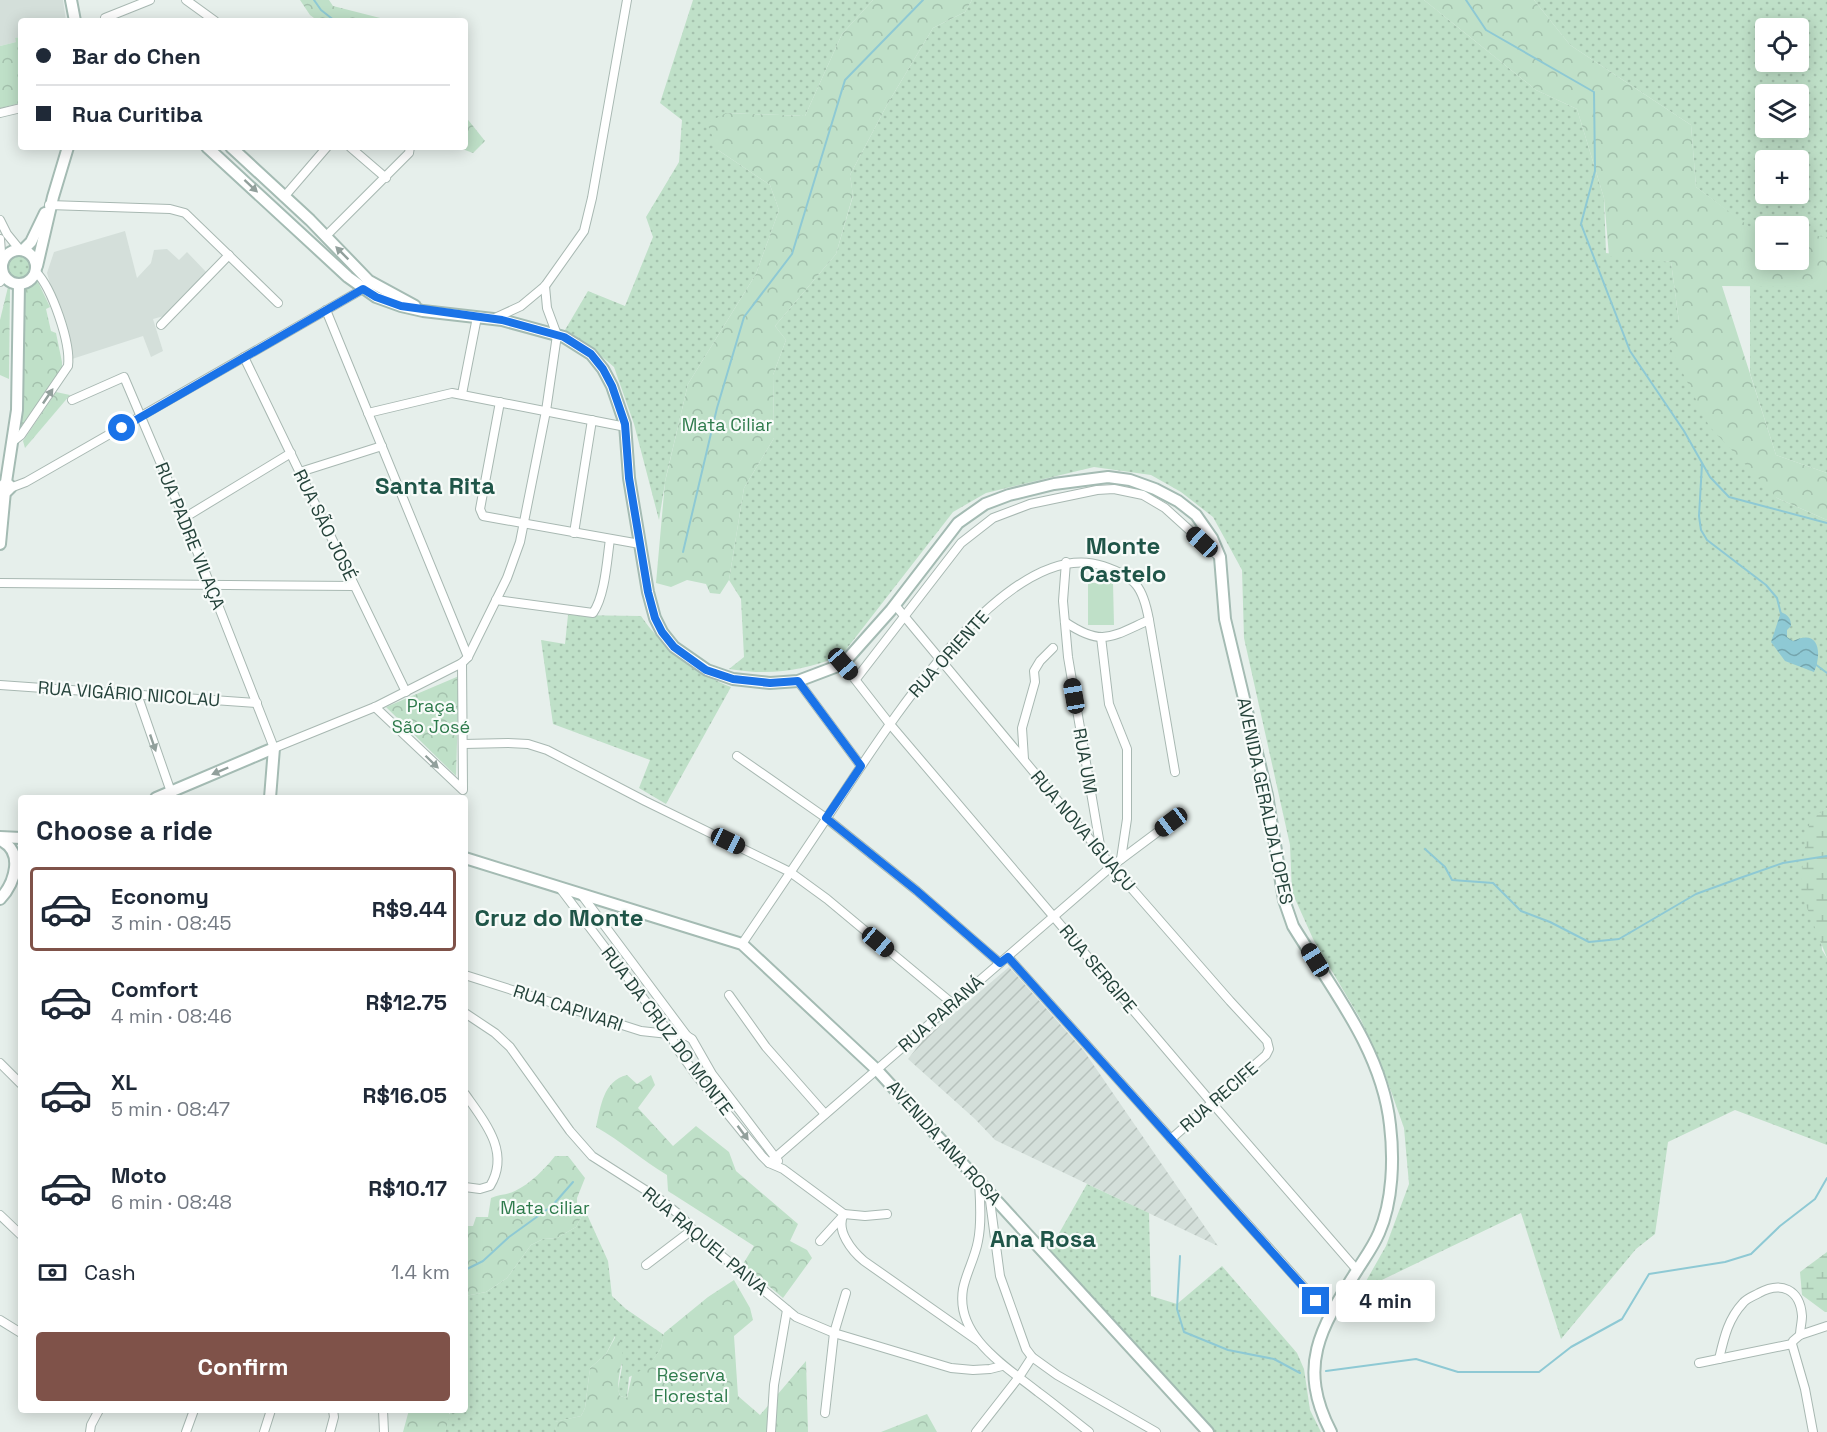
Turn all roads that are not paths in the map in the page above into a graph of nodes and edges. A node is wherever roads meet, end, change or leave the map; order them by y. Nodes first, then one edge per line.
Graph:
1 (70, 0) edge
2 (150, 0) edge
3 (186, 0) edge
4 (627, 0) edge
5 (74, 18) edge
6 (105, 18) dead end
7 (211, 18) edge
8 (18, 109) edge
9 (0, 113) edge
10 (67, 150) edge
11 (210, 150) edge
12 (234, 150) edge
13 (324, 150) edge
14 (353, 150) edge
15 (409, 150) edge
16 (386, 178) junction
17 (284, 197) junction
18 (52, 203) junction
19 (0, 220) edge
20 (326, 236) junction
21 (0, 239) edge
22 (22, 250) junction
23 (229, 255) junction
24 (36, 269) junction
25 (2, 274) edge
26 (19, 284) junction
27 (366, 285) junction
28 (545, 286) junction
29 (278, 303) dead end
30 (326, 310) junction
31 (477, 318) junction
32 (493, 319) junction
33 (160, 326) dead end
34 (557, 335) junction
35 (244, 357) junction
36 (462, 394) junction
37 (72, 400) dead end
38 (500, 402) junction
39 (546, 411) junction
40 (368, 413) junction
41 (141, 417) junction
42 (592, 420) junction
43 (626, 427) junction
44 (12, 442) junction
45 (382, 446) junction
46 (291, 453) junction
47 (300, 472) junction
48 (7, 487) junction
49 (184, 518) junction
50 (523, 525) junction
51 (574, 533) junction
52 (610, 539) junction
53 (0, 544) edge
54 (640, 544) junction
55 (1220, 557) junction
56 (1066, 562) junction
57 (0, 583) edge
58 (209, 584) junction
59 (354, 585) junction
60 (496, 600) junction
61 (895, 604) junction
62 (904, 615) junction
63 (1149, 620) junction
64 (1065, 622) junction
65 (1101, 638) junction
66 (1053, 648) dead end
67 (939, 659) junction
68 (465, 660) junction
69 (843, 664) junction
70 (856, 679) junction
71 (798, 681) junction
72 (0, 685) edge
73 (406, 692) junction
74 (137, 694) junction
75 (257, 703) junction
76 (375, 707) junction
77 (889, 723) junction
78 (464, 744) junction
79 (274, 748) junction
80 (257, 756) junction
81 (737, 756) dead end
82 (1024, 760) junction
83 (272, 761) junction
84 (861, 766) junction
85 (1175, 772) dead end
86 (171, 792) junction
87 (463, 794) edge
88 (163, 795) edge
89 (270, 795) edge
90 (826, 818) junction
91 (1171, 822) dead end
92 (0, 838) edge
93 (18, 838) edge
94 (1101, 852) junction
95 (468, 859) edge
96 (1121, 859) junction
97 (1112, 866) junction
98 (790, 872) junction
99 (18, 880) edge
100 (556, 885) junction
101 (580, 893) junction
102 (2, 896) edge
103 (1054, 917) junction
104 (742, 944) junction
105 (1008, 957) junction
106 (1000, 963) junction
107 (468, 976) edge
108 (729, 995) dead end
109 (953, 1004) junction
110 (468, 1015) edge
111 (671, 1035) junction
112 (687, 1036) junction
113 (1266, 1055) joint
114 (0, 1063) edge
115 (877, 1070) junction
116 (18, 1081) edge
117 (468, 1098) edge
118 (1212, 1103) junction
119 (825, 1114) junction
120 (1171, 1139) junction
121 (776, 1156) junction
122 (769, 1163) junction
123 (783, 1169) junction
124 (979, 1181) junction
125 (468, 1187) edge
126 (988, 1192) junction
127 (887, 1214) dead end
128 (0, 1215) edge
129 (842, 1216) junction
130 (692, 1230) junction
131 (18, 1232) edge
132 (820, 1241) dead end
133 (646, 1265) dead end
134 (1357, 1270) junction
135 (846, 1293) dead end
136 (787, 1310) junction
137 (1329, 1316) junction
138 (0, 1320) edge
139 (1827, 1326) edge
140 (18, 1330) edge
141 (834, 1333) junction
142 (1800, 1335) junction
143 (978, 1341) junction
144 (1792, 1344) junction
145 (1032, 1357) junction
146 (1719, 1359) junction
147 (1699, 1363) dead end
148 (1002, 1366) junction
149 (1019, 1377) junction
150 (97, 1413) edge
151 (193, 1413) edge
152 (271, 1413) edge
153 (333, 1413) edge
154 (383, 1413) edge
155 (825, 1413) dead end
156 (90, 1432) edge
157 (186, 1432) edge
158 (264, 1432) edge
159 (330, 1432) edge
160 (384, 1432) edge
161 (771, 1432) edge
162 (976, 1432) edge
163 (1089, 1432) edge
164 (1156, 1432) edge
165 (1208, 1432) edge
166 (1331, 1432) edge
167 (1813, 1432) edge

1 - 5 main road
2 - 6 street
3 - 7 street
4 - 28 street
8 - 9 street
10 - 18 main road
11 -> 27 main road
12 - 17 main road
13 - 17 street
14 - 16 street
15 - 16 street
16 - 20 street
17 - 20 main road
18 - 22 main road
18 - 23 street
18 - 24 main road
19 - 22 street
27 -> 20 main road
21 - 25 street
22 - 24 main road
22 - 25 main road
23 - 29 street
23 - 33 street
24 - 26 main road
44 -> 24 street
25 - 26 main road
26 - 44 main road
27 - 30 street
27 - 31 main road, AVENIDA GERALDA LOPES
28 - 32 street
28 - 34 street
30 - 35 street
30 - 40 street
31 - 32 main road, AVENIDA GERALDA LOPES
31 - 36 street
32 - 34 main road, AVENIDA GERALDA LOPES
34 - 39 street
34 - 43 main road, AVENIDA GERALDA LOPES
35 - 41 street
35 - 46 street, RUA SÃO JOSÉ
36 - 38 street
36 - 40 street
37 - 41 street, RUA PADRE VILAÇA
38 - 39 street
38 - 50 street
39 - 42 street
39 - 50 street
40 - 45 street
41 - 48 street
41 - 49 street, RUA PADRE VILAÇA
42 - 43 street
42 - 51 street
43 - 54 main road, AVENIDA GERALDA LOPES
44 - 48 main road
45 - 47 street
45 - 68 street
46 - 47 street, RUA SÃO JOSÉ
46 - 49 street
47 - 59 street, RUA SÃO JOSÉ
48 - 53 main road
49 - 58 street, RUA PADRE VILAÇA
50 - 51 street
50 - 60 street
51 - 52 street
52 - 54 street
52 - 60 street
54 - 71 main road, AVENIDA GERALDA LOPES
55 - 61 main road, AVENIDA GERALDA LOPES
55 - 62 street
55 - 134 main road, AVENIDA GERALDA LOPES
56 - 63 street, RUA ORIENTE
56 - 64 street, RUA UM
56 - 67 street, RUA ORIENTE
57 - 58 street
58 - 59 street
58 - 75 street, RUA PADRE VILAÇA
59 - 73 street, RUA SÃO JOSÉ
60 - 68 street
61 - 62 street, RUA NOVA IGUAÇU
61 - 69 main road, AVENIDA GERALDA LOPES
62 - 67 street, RUA NOVA IGUAÇU
62 - 70 street
63 - 65 street
63 - 85 street, RUA ORIENTE
64 - 65 street
64 - 94 street, RUA UM
65 - 96 street
66 - 82 street
67 - 77 street, RUA ORIENTE
67 - 82 street, RUA NOVA IGUAÇU
68 - 73 street
68 - 78 street
69 - 70 street, RUA SERGIPE
69 - 71 main road, AVENIDA GERALDA LOPES
70 - 77 street, RUA SERGIPE
71 - 84 street
72 - 74 street, RUA VIGÁRIO NICOLAU
73 - 76 street
74 - 75 street, RUA VIGÁRIO NICOLAU
74 -> 86 street
75 - 79 street, RUA PADRE VILAÇA
76 - 79 street
76 -> 87 street
77 - 84 street, RUA ORIENTE
77 - 103 street, RUA SERGIPE
78 - 87 street
78 - 98 street
79 - 80 main road
79 - 83 main road
80 - 83 main road
80 -> 86 main road
81 - 90 street
82 - 94 street, RUA NOVA IGUAÇU
83 - 89 main road
84 - 90 street, RUA ORIENTE
86 - 88 main road
90 - 98 street, RUA ORIENTE
90 - 106 street
91 - 96 street, RUA PARANÁ
92 - 93 main road
92 - 102 main road
94 - 97 street, RUA NOVA IGUAÇU
95 - 100 main road
96 - 97 street, RUA PARANÁ
97 - 103 street, RUA PARANÁ
97 - 113 street, RUA NOVA IGUAÇU
98 - 104 street, RUA ORIENTE
98 - 109 street
99 - 102 main road
100 - 101 main road
100 - 111 street, RUA DA CRUZ DO MONTE
101 - 104 main road
101 - 112 street, RUA DA CRUZ DO MONTE
103 - 105 street, RUA PARANÁ
103 - 118 street, RUA SERGIPE
104 - 115 main road, AVENIDA ANA ROSA
105 - 106 street, RUA PARANÁ
105 - 120 street
106 - 109 street, RUA PARANÁ
107 - 111 street, RUA CAPIVARI
108 - 119 street
109 - 115 street, RUA PARANÁ
110 - 130 street, RUA RAQUEL PAIVA
111 - 112 street, RUA CAPIVARI
111 -> 122 street, RUA DA CRUZ DO MONTE
112 - 121 street, RUA DA CRUZ DO MONTE
113 - 118 street, RUA RECIFE
114 - 116 street
115 - 119 street, RUA PARANÁ
115 - 124 main road, AVENIDA ANA ROSA
117 - 125 street
118 - 120 street, RUA RECIFE
118 - 134 street, RUA SERGIPE
119 - 121 street, RUA PARANÁ
120 - 137 street
121 - 122 street, RUA PARANÁ
121 - 123 street, RUA DA CRUZ DO MONTE
122 - 123 street, RUA DA CRUZ DO MONTE
123 - 129 street, RUA DA CRUZ DO MONTE
124 - 126 main road, AVENIDA ANA ROSA
124 - 143 street
126 - 145 street
126 - 165 main road, AVENIDA ANA ROSA
127 - 129 street
128 - 131 street
129 - 132 street
129 - 143 street
130 - 133 street
130 - 136 street, RUA RAQUEL PAIVA
134 - 137 main road, AVENIDA GERALDA LOPES
135 - 141 street
136 - 141 street, RUA RAQUEL PAIVA
136 - 161 street
137 - 166 main road, AVENIDA GERALDA LOPES
138 - 140 street
139 - 142 street
141 - 148 street, RUA RAQUEL PAIVA
141 - 155 street
142 - 144 street
142 - 146 street
143 - 148 street
144 - 146 street
144 - 167 street
145 - 149 street
145 - 164 street
146 - 147 street
148 - 149 street
149 - 162 street
149 - 163 street
150 - 156 street
151 - 157 street
152 - 158 street
153 - 159 street
154 - 160 street

